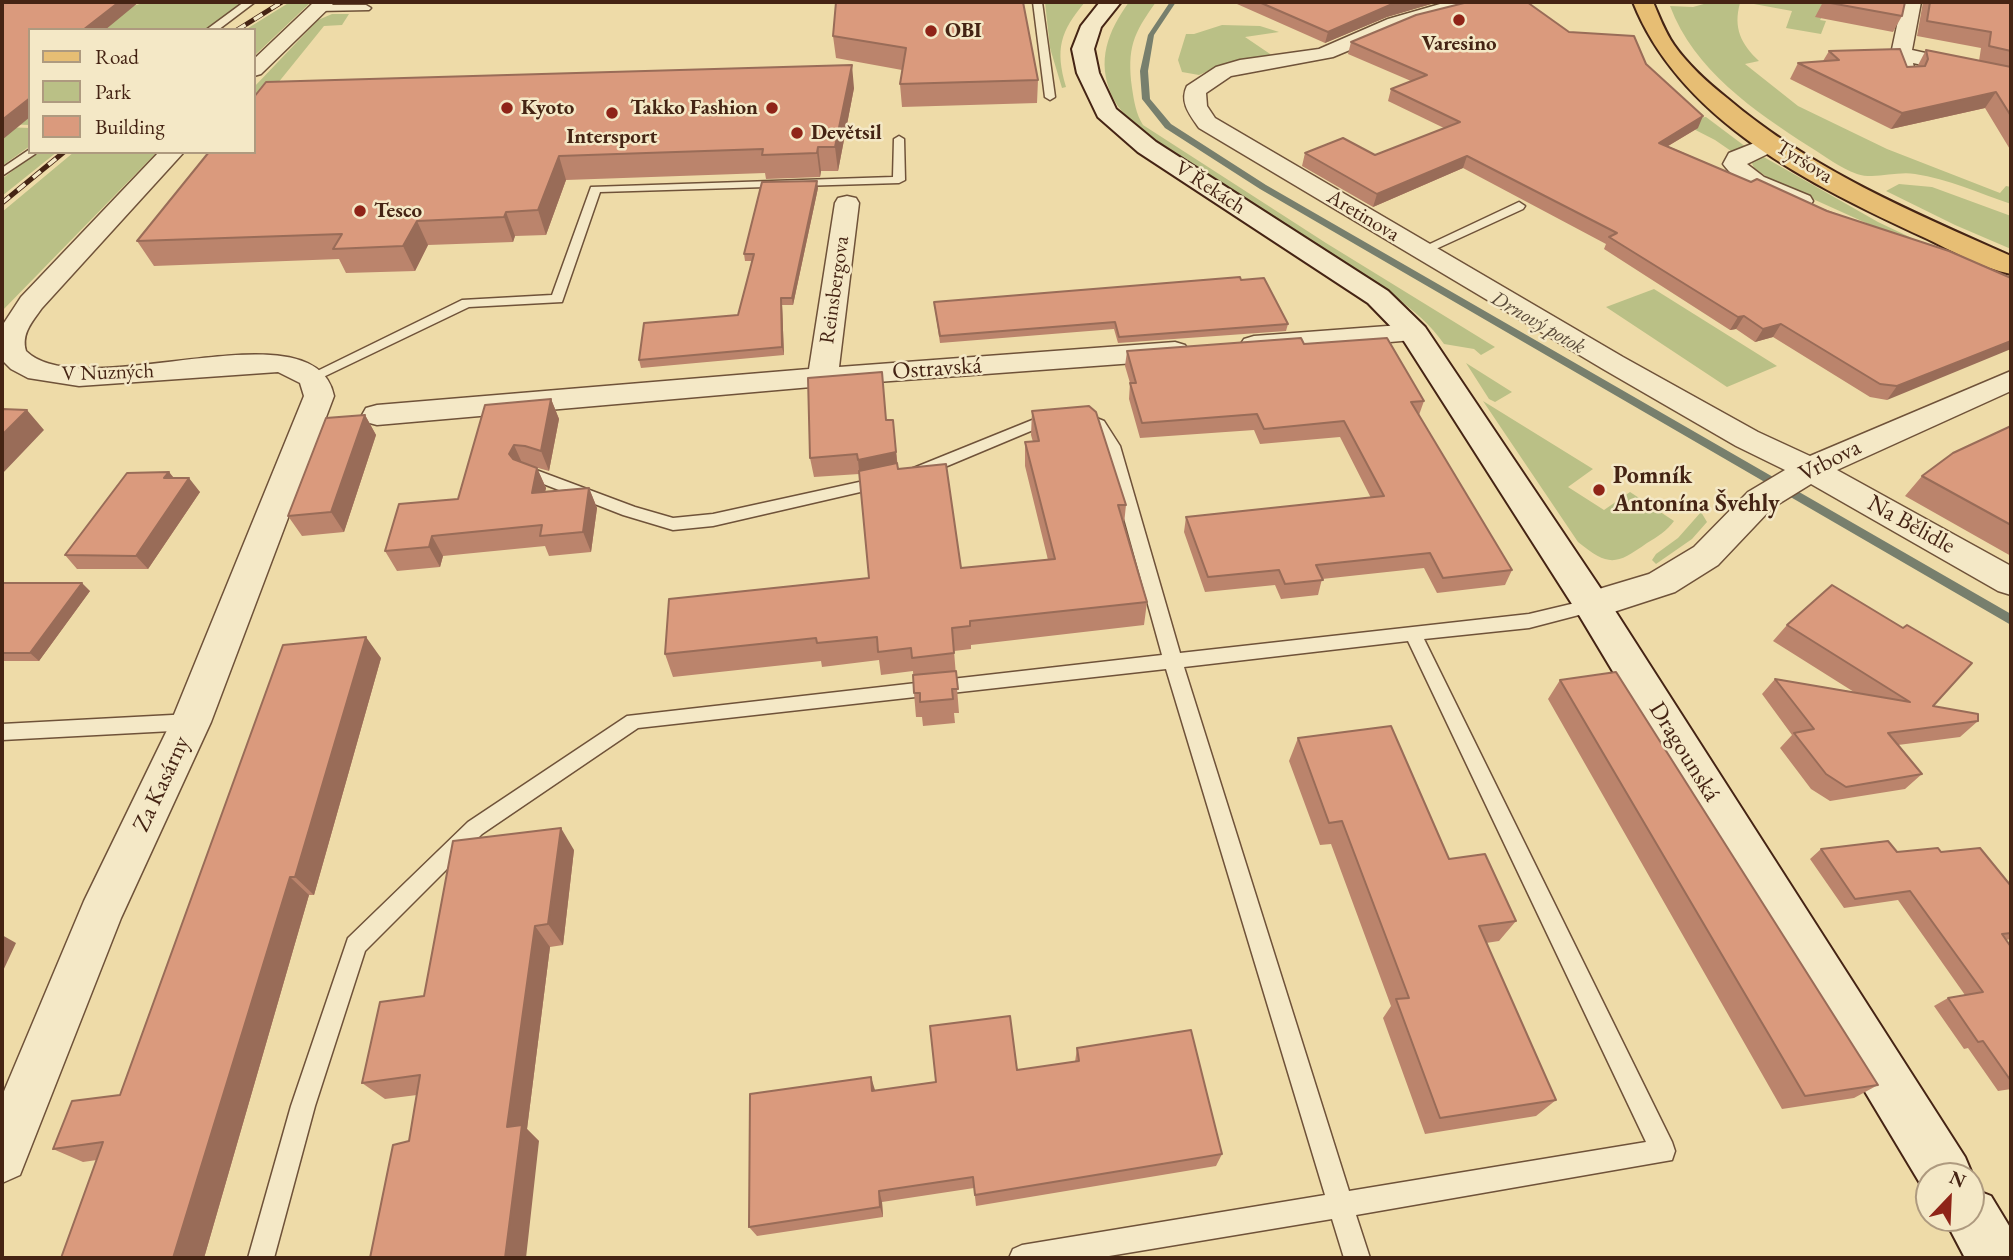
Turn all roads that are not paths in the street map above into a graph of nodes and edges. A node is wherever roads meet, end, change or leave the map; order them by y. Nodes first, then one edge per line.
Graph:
1 (250, 2) edge
2 (1037, 2) edge
3 (1111, 2) edge
4 (1474, 2) edge
5 (1643, 2) edge
6 (1911, 2) edge
7 (321, 5) edge
8 (366, 8) dead end
9 (214, 28) edge
10 (1901, 54) junction
11 (256, 68) edge
12 (1905, 76) edge
13 (2011, 78) edge
14 (1050, 97) dead end
15 (899, 139) dead end
16 (1772, 143) junction
17 (28, 154) edge
18 (170, 154) edge
19 (2, 173) edge
20 (847, 203) dead end
21 (1519, 206) dead end
22 (1818, 208) edge
23 (1421, 251) junction
24 (2011, 266) edge
25 (1414, 333) junction
26 (824, 377) junction
27 (2011, 380) edge
28 (314, 392) junction
29 (377, 415) dead end
30 (528, 472) edge
31 (1804, 472) junction
32 (2011, 582) edge
33 (1592, 605) junction
34 (1413, 634) junction
35 (1173, 661) junction
36 (191, 722) junction
37 (2, 732) edge
38 (2, 1157) edge
39 (1937, 1162) edge
40 (1341, 1205) junction
41 (1981, 1232) edge
42 (261, 1258) edge
43 (1022, 1258) edge
44 (1357, 1258) edge
45 (1997, 1258) edge

1 - 9 lane
2 - 14 lane
3 - 25 street, V Řekách
4 - 23 street, Aretinova
5 - 16 main road, Tyršova
6 - 10 street
7 - 8 lane
7 - 11 street
10 - 12 street
10 - 13 street
15 - 28 lane
16 - 22 street
16 - 24 main road, Tyršova
17 - 19 lane
18 - 28 street, V Nuzných
20 - 26 street, Reinsbergova
21 - 23 lane
23 - 31 street, Aretinova
25 - 26 street, Ostravská
25 - 33 street, Dragounská
26 - 29 street, Ostravská
27 - 31 street, Vrbova
28 - 36 street, Za Kasárny
30 - 35 lane
31 - 32 street, Na Bělidle
31 - 33 street, Vrbova
33 - 34 lane
33 - 39 street, Dragounská
34 - 35 lane
34 - 40 lane
35 - 40 lane
35 - 42 lane
36 - 37 lane
36 - 38 street, Za Kasárny
40 - 43 lane
40 - 44 lane
41 - 45 street

